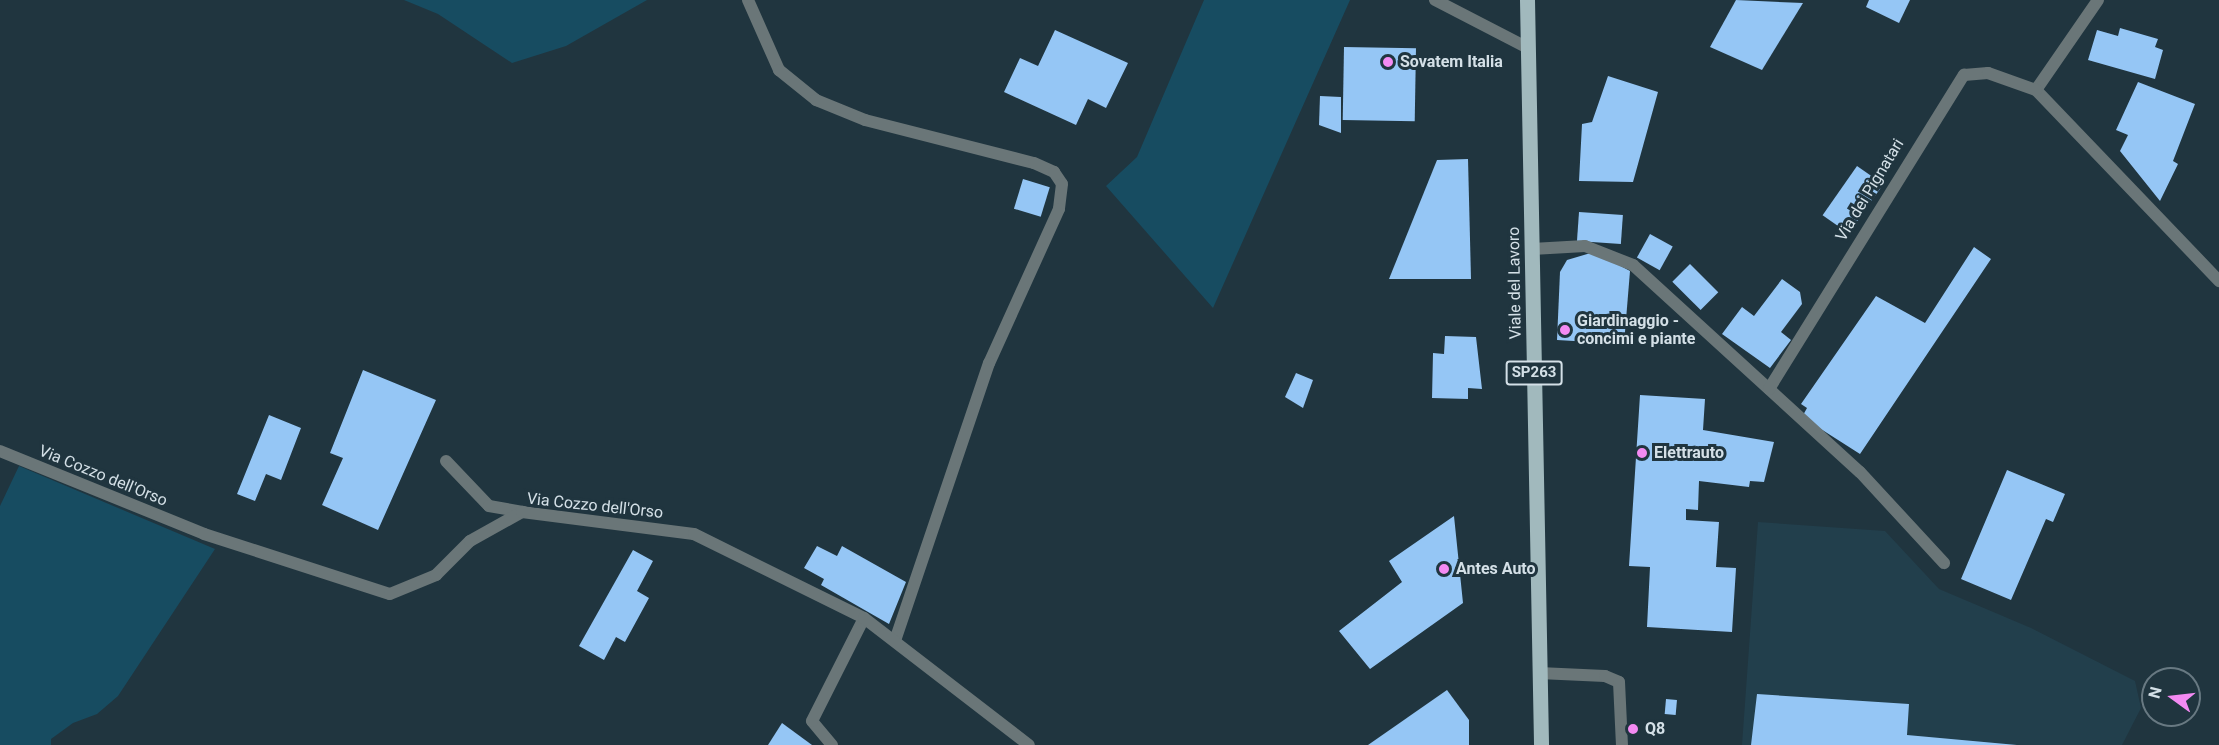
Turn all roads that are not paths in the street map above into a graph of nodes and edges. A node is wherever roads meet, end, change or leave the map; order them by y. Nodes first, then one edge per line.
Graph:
1 (748, 0) edge
2 (1435, 0) edge
3 (1527, 0) edge
4 (2098, 0) edge
5 (1528, 48) junction
6 (2036, 90) junction
7 (1532, 249) junction
8 (2219, 280) edge
9 (1769, 389) junction
10 (0, 451) edge
11 (446, 461) dead end
12 (522, 512) junction
13 (1944, 563) dead end
14 (864, 618) junction
15 (895, 640) junction
16 (1539, 673) junction
17 (1021, 735) junction
18 (832, 745) edge
19 (1013, 745) edge
20 (1029, 745) edge
21 (1541, 745) edge
22 (1622, 745) edge

1 - 15 street
2 - 5 street
3 - 5 main road, Viale del Lavoro / SP263
4 - 6 street
5 - 7 main road, Viale del Lavoro / SP263
6 - 8 street
6 - 9 street, Via dei Pignatari
7 - 9 street
7 - 16 main road, Viale del Lavoro / SP263
9 - 13 street
10 - 12 street, Via Cozzo dell'Orso
11 - 12 street
12 - 14 street, Via Cozzo dell'Orso
14 - 15 street, Via Cozzo dell'Orso
14 - 18 street
15 - 17 street, Via Cozzo dell'Orso
16 - 21 main road, Viale del Lavoro / SP263
16 - 22 street
17 - 19 street
17 - 20 street, Via Cozzo dell'Orso

